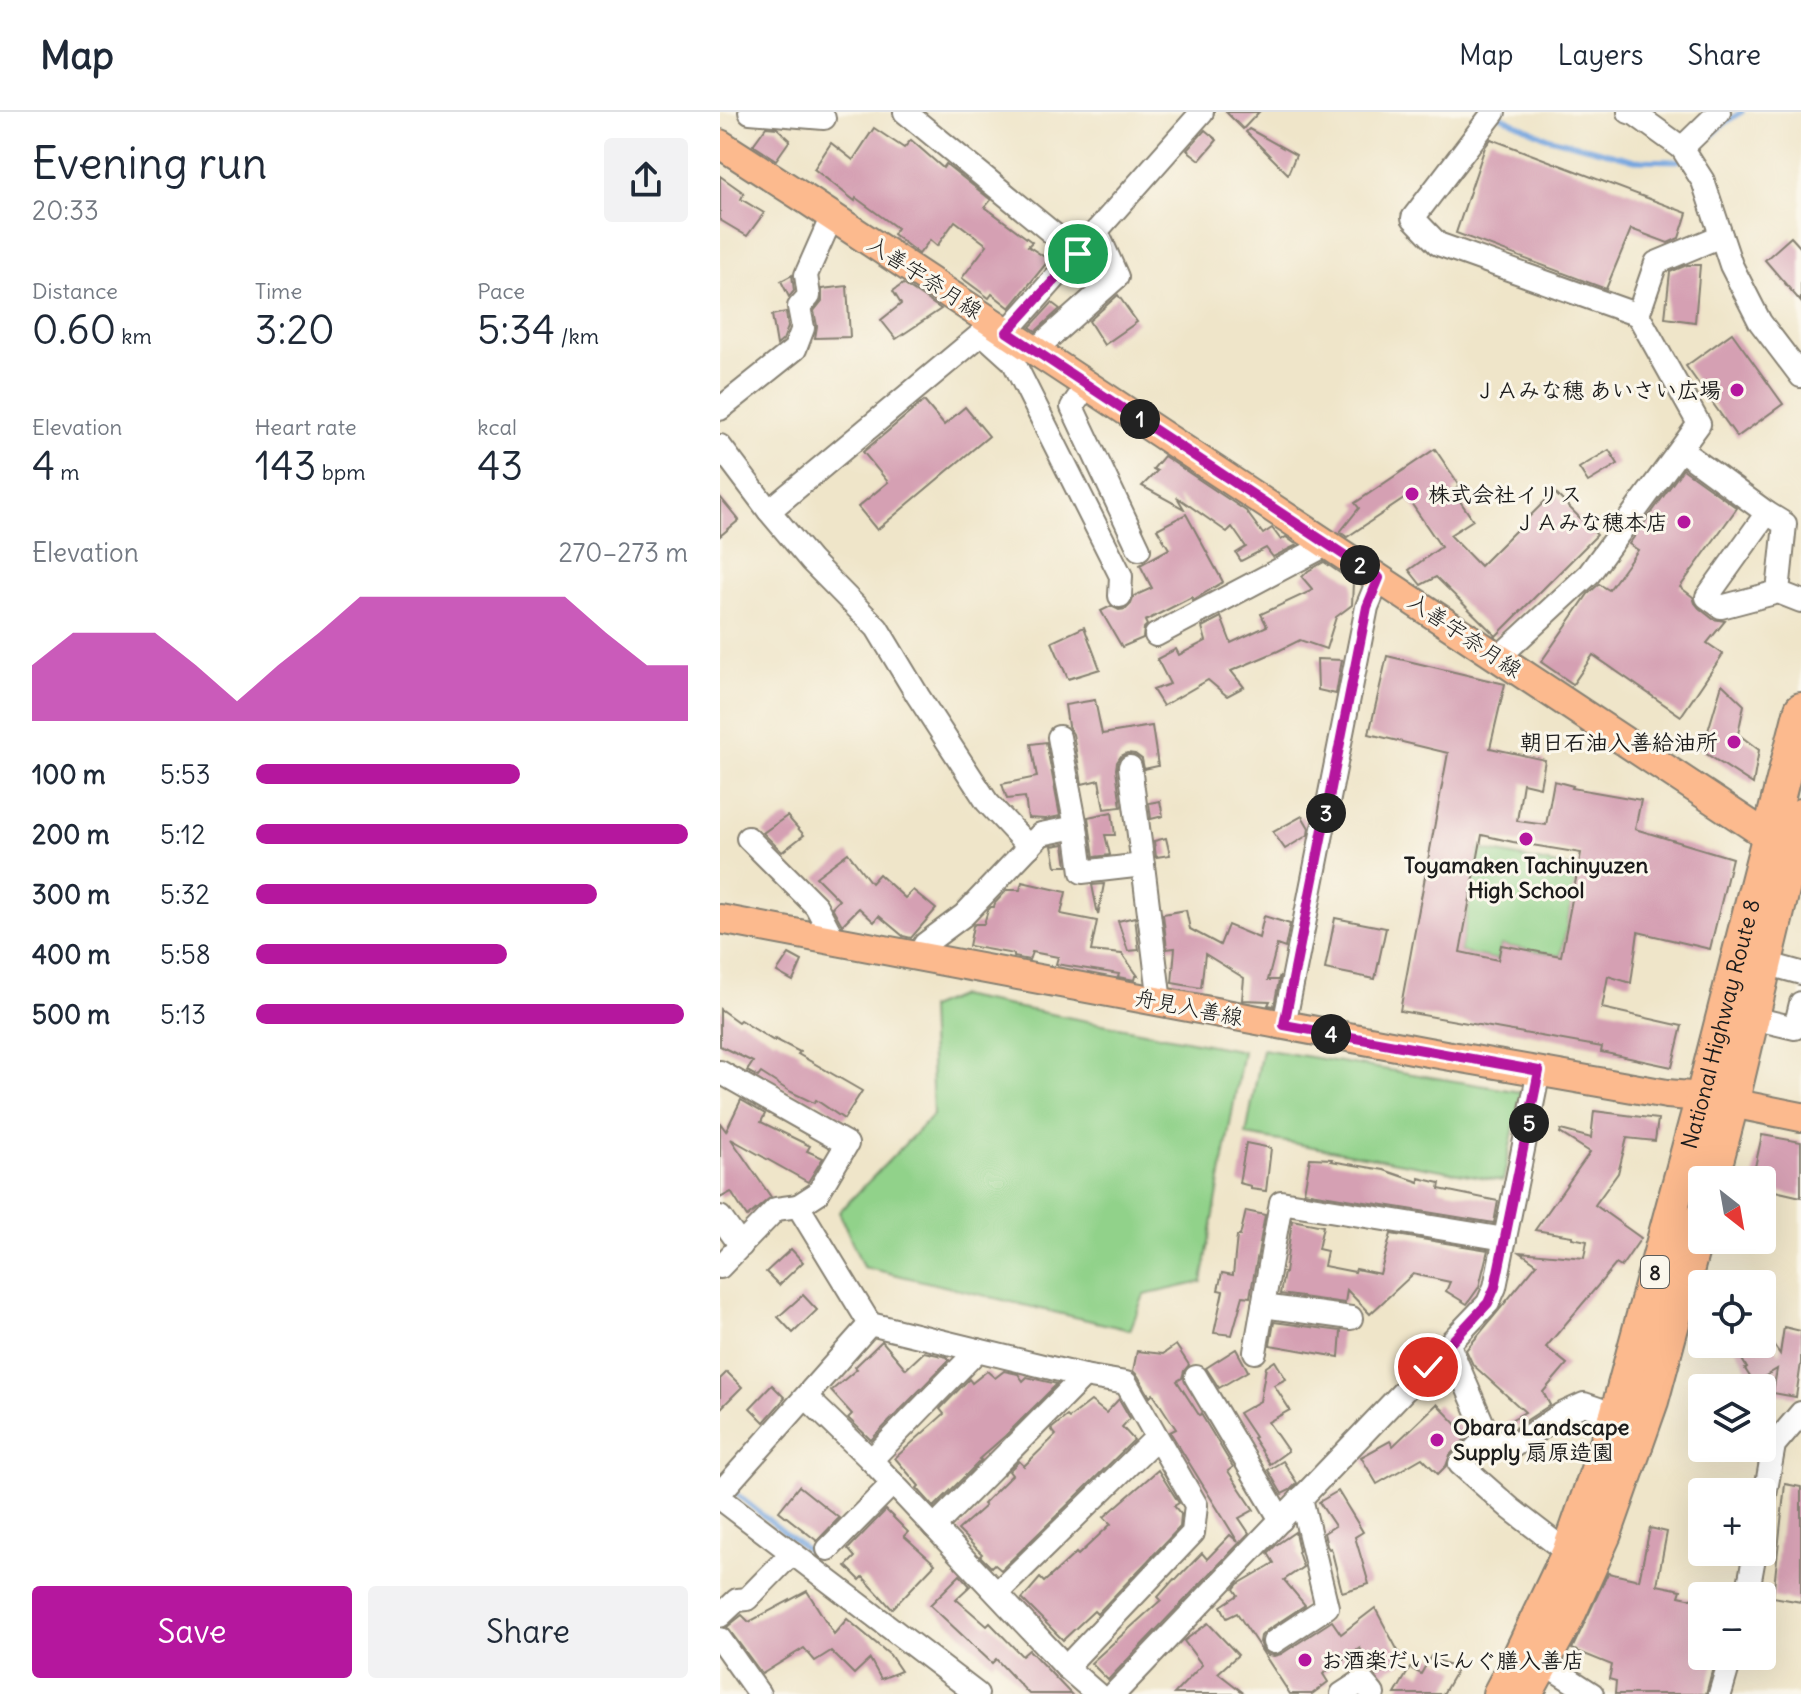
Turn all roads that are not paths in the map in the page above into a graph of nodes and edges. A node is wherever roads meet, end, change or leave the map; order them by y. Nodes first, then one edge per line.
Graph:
1 (750, 112) edge
2 (905, 112) edge
3 (1202, 112) edge
4 (1494, 112) edge
5 (1629, 112) edge
6 (1719, 112) edge
7 (824, 118) dead end
8 (720, 144) edge
9 (1682, 148) junction
10 (832, 216) junction
11 (1097, 232) junction
12 (1721, 236) junction
13 (1078, 254) junction
14 (1638, 315) junction
15 (995, 329) junction
16 (1035, 350) junction
17 (1801, 376) edge
18 (1087, 385) junction
19 (720, 409) edge
20 (720, 446) edge
21 (1681, 450) junction
22 (769, 511) junction
23 (1767, 513) junction
24 (1328, 544) junction
25 (1139, 549) dead end
26 (1379, 578) junction
27 (1778, 592) junction
28 (1120, 596) dead end
29 (1801, 601) edge
30 (1156, 635) dead end
31 (1499, 657) junction
32 (1801, 709) edge
33 (1059, 737) dead end
34 (1130, 767) dead end
35 (1801, 815) edge
36 (1076, 827) junction
37 (748, 838) dead end
38 (1029, 847) junction
39 (1787, 849) edge
40 (1143, 865) junction
41 (720, 919) edge
42 (834, 940) junction
43 (1738, 955) junction
44 (918, 956) junction
45 (1801, 973) edge
46 (1160, 1002) junction
47 (1801, 1003) edge
48 (1724, 1011) junction
49 (1284, 1025) junction
50 (1539, 1071) junction
51 (720, 1072) edge
52 (1717, 1100) junction
53 (1801, 1117) edge
54 (1713, 1166) edge
55 (798, 1206) junction
56 (720, 1217) edge
57 (1505, 1239) junction
58 (741, 1246) junction
59 (1692, 1254) edge
60 (720, 1267) edge
61 (1263, 1306) junction
62 (1351, 1318) dead end
63 (870, 1324) junction
64 (1449, 1345) junction
65 (978, 1350) junction
66 (1255, 1352) dead end
67 (1084, 1376) junction
68 (1196, 1377) dead end
69 (806, 1397) junction
70 (1801, 1413) edge
71 (1616, 1415) junction
72 (1488, 1436) junction
73 (1156, 1438) junction
74 (871, 1460) junction
75 (1768, 1478) edge
76 (893, 1483) junction
77 (720, 1496) edge
78 (1301, 1498) junction
79 (1281, 1520) junction
80 (934, 1527) junction
81 (828, 1549) dead end
82 (792, 1553) junction
83 (1568, 1553) junction
84 (997, 1593) junction
85 (720, 1616) edge
86 (720, 1639) edge
87 (1274, 1642) dead end
88 (1520, 1654) junction
89 (1066, 1667) junction
90 (1727, 1670) edge
91 (759, 1694) edge
92 (977, 1694) edge
93 (1097, 1694) edge
94 (1114, 1694) edge
95 (1342, 1694) edge
96 (1373, 1694) edge
97 (1499, 1694) edge
98 (1526, 1694) edge
99 (1592, 1694) edge
100 (1720, 1694) edge

1 - 7 street
2 - 13 street
3 - 11 street
4 - 14 street
5 - 9 street
6 - 9 street
8 - 10 main road, 入善宇奈月線
9 - 12 street
10 - 15 main road, 入善宇奈月線
10 - 19 street
11 - 13 street
11 - 16 street
12 - 14 street
12 - 17 street
13 - 15 street
14 - 21 street
15 - 16 main road, 入善宇奈月線
15 - 22 street
15 - 28 street
16 - 18 main road, 入善宇奈月線
18 - 24 main road, 入善宇奈月線
18 - 25 street
20 - 22 street
21 - 23 street
21 - 31 street
22 - 38 street
23 - 27 street
23 - 27 street
24 - 26 main road, 入善宇奈月線
24 - 30 street
26 - 31 main road, 入善宇奈月線
26 - 49 street
27 - 29 street
31 - 39 main road, 入善宇奈月線
32 - 39 highway, National Highway Route 8 / 8
33 - 36 street
34 - 40 street
35 - 39 highway, National Highway Route 8 / 8
36 - 38 street
36 - 40 street
37 - 42 street
38 - 44 street
39 - 43 highway, National Highway Route 8 / 8
39 - 52 highway, National Highway Route 8 / 8
40 - 46 street
41 - 42 main road, 舟見入善線
42 - 44 main road, 舟見入善線
43 - 45 street
43 - 48 highway, National Highway Route 8 / 8
44 - 46 main road, 舟見入善線
46 - 49 main road, 舟見入善線
47 - 48 street
48 - 52 highway, National Highway Route 8 / 8
49 - 50 main road, 舟見入善線
50 - 52 main road, 舟見入善線
50 - 57 street
51 - 55 street
52 - 53 main road, 舟見入善線
52 - 54 highway, National Highway Route 8 / 8
52 - 71 highway, National Highway Route 8 / 8
55 - 58 street
55 - 63 street
56 - 58 street
57 - 61 street
57 - 64 street
58 - 60 street
59 - 98 highway, 8
61 - 62 street
61 - 66 street
63 - 65 street
63 - 69 street
64 - 72 street
64 - 78 street
65 - 67 street
65 - 74 street
67 - 73 street
67 - 80 street
68 - 79 street
69 - 74 street
69 - 77 street
70 - 75 street
71 - 72 street
71 - 83 highway, National Highway Route 8 / 8
72 - 83 street
73 - 84 street
73 - 89 street
74 - 76 street
76 - 80 street
76 - 81 street
77 - 82 street
78 - 79 street
78 - 87 street
79 - 94 street
80 - 84 street
82 - 85 street
82 - 92 street
83 - 88 highway, National Highway Route 8 / 8
84 - 89 street
86 - 91 street
88 - 97 highway, National Highway Route 8 / 8
88 - 99 street
89 - 93 street
90 - 100 street
95 - 96 street

